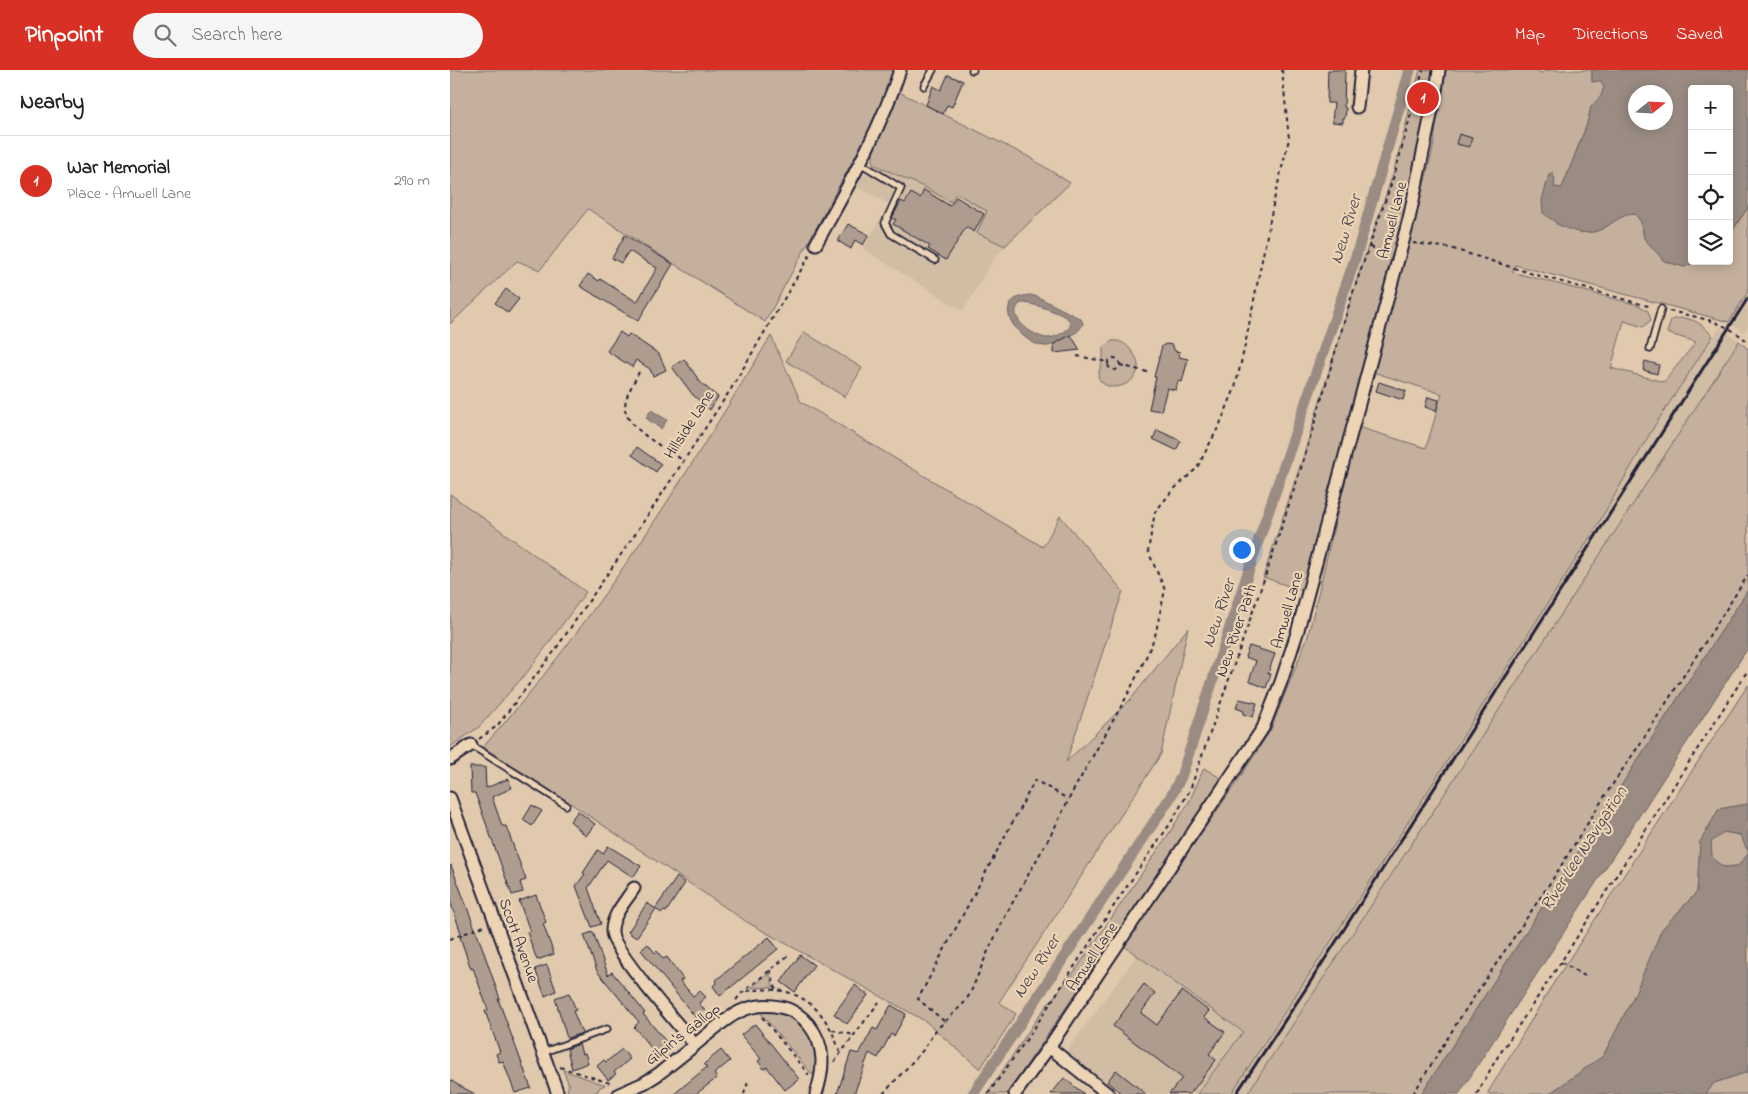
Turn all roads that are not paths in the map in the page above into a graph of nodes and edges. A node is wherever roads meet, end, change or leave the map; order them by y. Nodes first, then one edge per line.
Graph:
1 (900, 70) edge
2 (933, 70) edge
3 (1361, 70) edge
4 (1439, 70) edge
5 (924, 86) dead end
6 (1357, 106) dead end
7 (860, 163) junction
8 (816, 244) road end
9 (935, 260) dead end
10 (1661, 309) road end
11 (1650, 349) dead end
12 (471, 745) joint
13 (450, 759) edge
14 (450, 798) edge
15 (566, 805) dead end
16 (634, 888) dead end
17 (607, 1029) dead end
18 (695, 1045) junction
19 (1049, 1047) junction
20 (546, 1057) junction
21 (818, 1090) edge
22 (624, 1092) edge
23 (558, 1094) edge
24 (1015, 1094) edge
25 (1108, 1094) edge

1 - 7 street
2 - 5 lane
3 - 6 street
4 - 19 street, Amwell Lane
7 - 8 street
7 - 9 lane
10 - 11 lane
12 - 13 street
12 - 15 lane
14 - 20 street, Scott Avenue
16 - 18 street
17 - 20 lane
18 - 21 street, Gilpin's Gallop
18 - 22 street, Gilpin's Gallop
19 - 24 street, Amwell Lane
19 - 25 street
20 - 23 street, Scott Avenue

